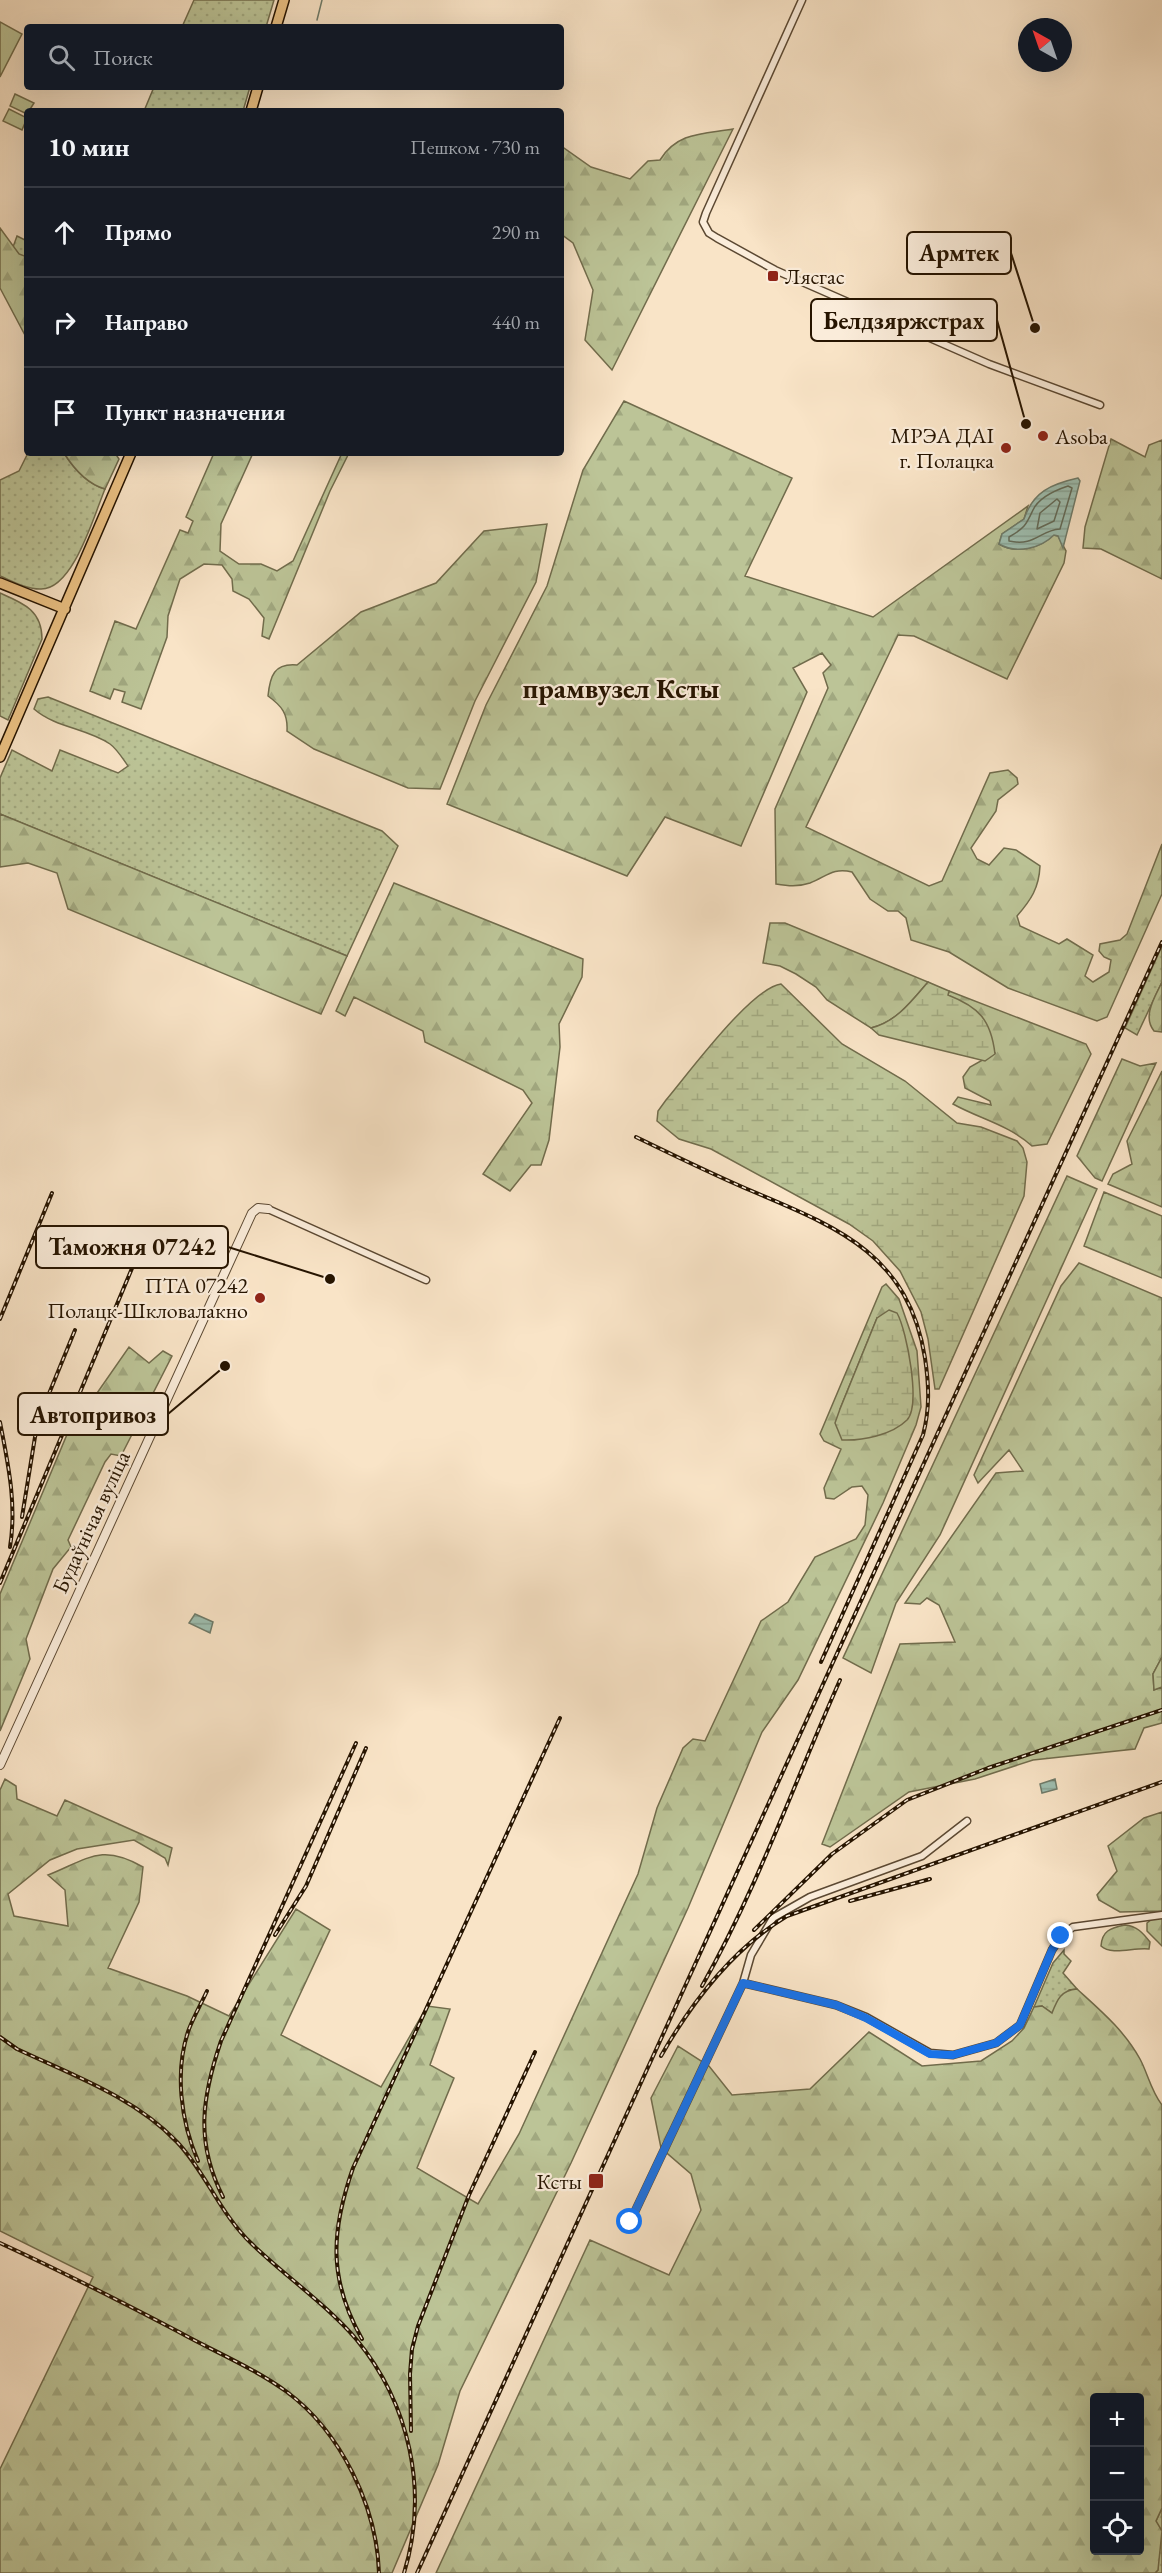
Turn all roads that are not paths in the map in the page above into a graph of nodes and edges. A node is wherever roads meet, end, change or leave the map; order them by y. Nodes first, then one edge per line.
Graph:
1 (284, 0) edge
2 (802, 0) edge
3 (277, 24) edge
4 (257, 90) edge
5 (253, 108) edge
6 (1100, 405) dead end
7 (130, 456) edge
8 (0, 583) edge
9 (65, 609) junction
10 (0, 757) edge
11 (268, 1209) joint
12 (426, 1280) dead end
13 (0, 1765) edge
14 (967, 1821) dead end
15 (1162, 1915) edge
16 (743, 1983) junction
17 (630, 2222) dead end

1 - 3 main road
2 - 6 street
4 - 5 main road
7 - 9 main road
8 - 9 main road
9 - 10 main road
11 - 12 street
11 - 13 street, Будаўнічая вуліца
14 - 16 street
15 - 16 street
16 - 17 street

